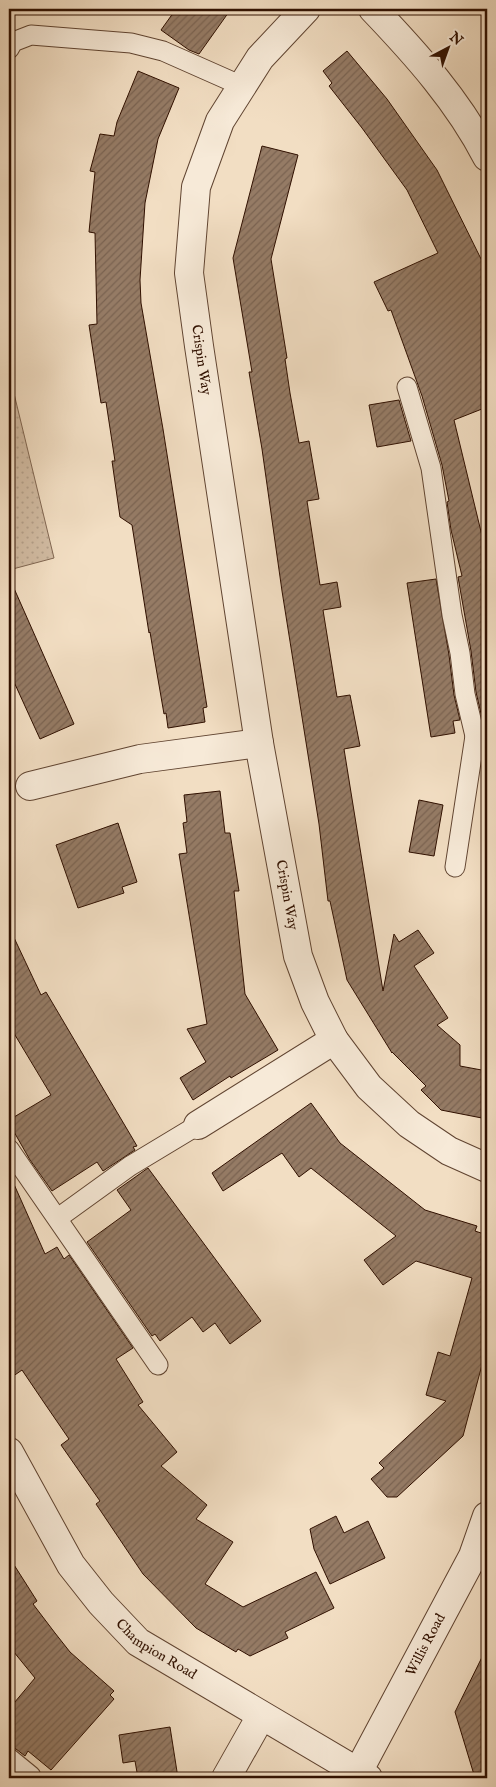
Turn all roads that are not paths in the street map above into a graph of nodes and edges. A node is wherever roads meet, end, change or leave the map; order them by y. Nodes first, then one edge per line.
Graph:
1 (306, 9) edge
2 (373, 9) edge
3 (9, 49) edge
4 (242, 86) junction
5 (487, 157) edge
6 (407, 387) dead end
7 (481, 736) edge
8 (259, 743) junction
9 (30, 786) dead end
10 (455, 867) dead end
11 (334, 1040) junction
12 (198, 1125) joint
13 (9, 1149) edge
14 (487, 1168) edge
15 (58, 1218) junction
16 (158, 1365) dead end
17 (9, 1452) edge
18 (487, 1516) edge
19 (260, 1716) junction
20 (9, 1758) edge
21 (363, 1775) edge
22 (30, 1778) edge
23 (226, 1778) edge

1 - 4 street, Crispin Way
2 - 5 street
3 - 4 lane
4 - 8 street, Crispin Way
6 - 7 lane
7 - 10 lane
8 - 9 street
8 - 11 street, Crispin Way
11 - 12 street
11 - 14 street, Crispin Way
12 - 15 lane
13 - 15 lane
15 - 16 lane
17 - 19 street, Champion Road
18 - 21 street, Willis Road
19 - 21 street, Champion Road
19 - 23 street
20 - 22 lane

